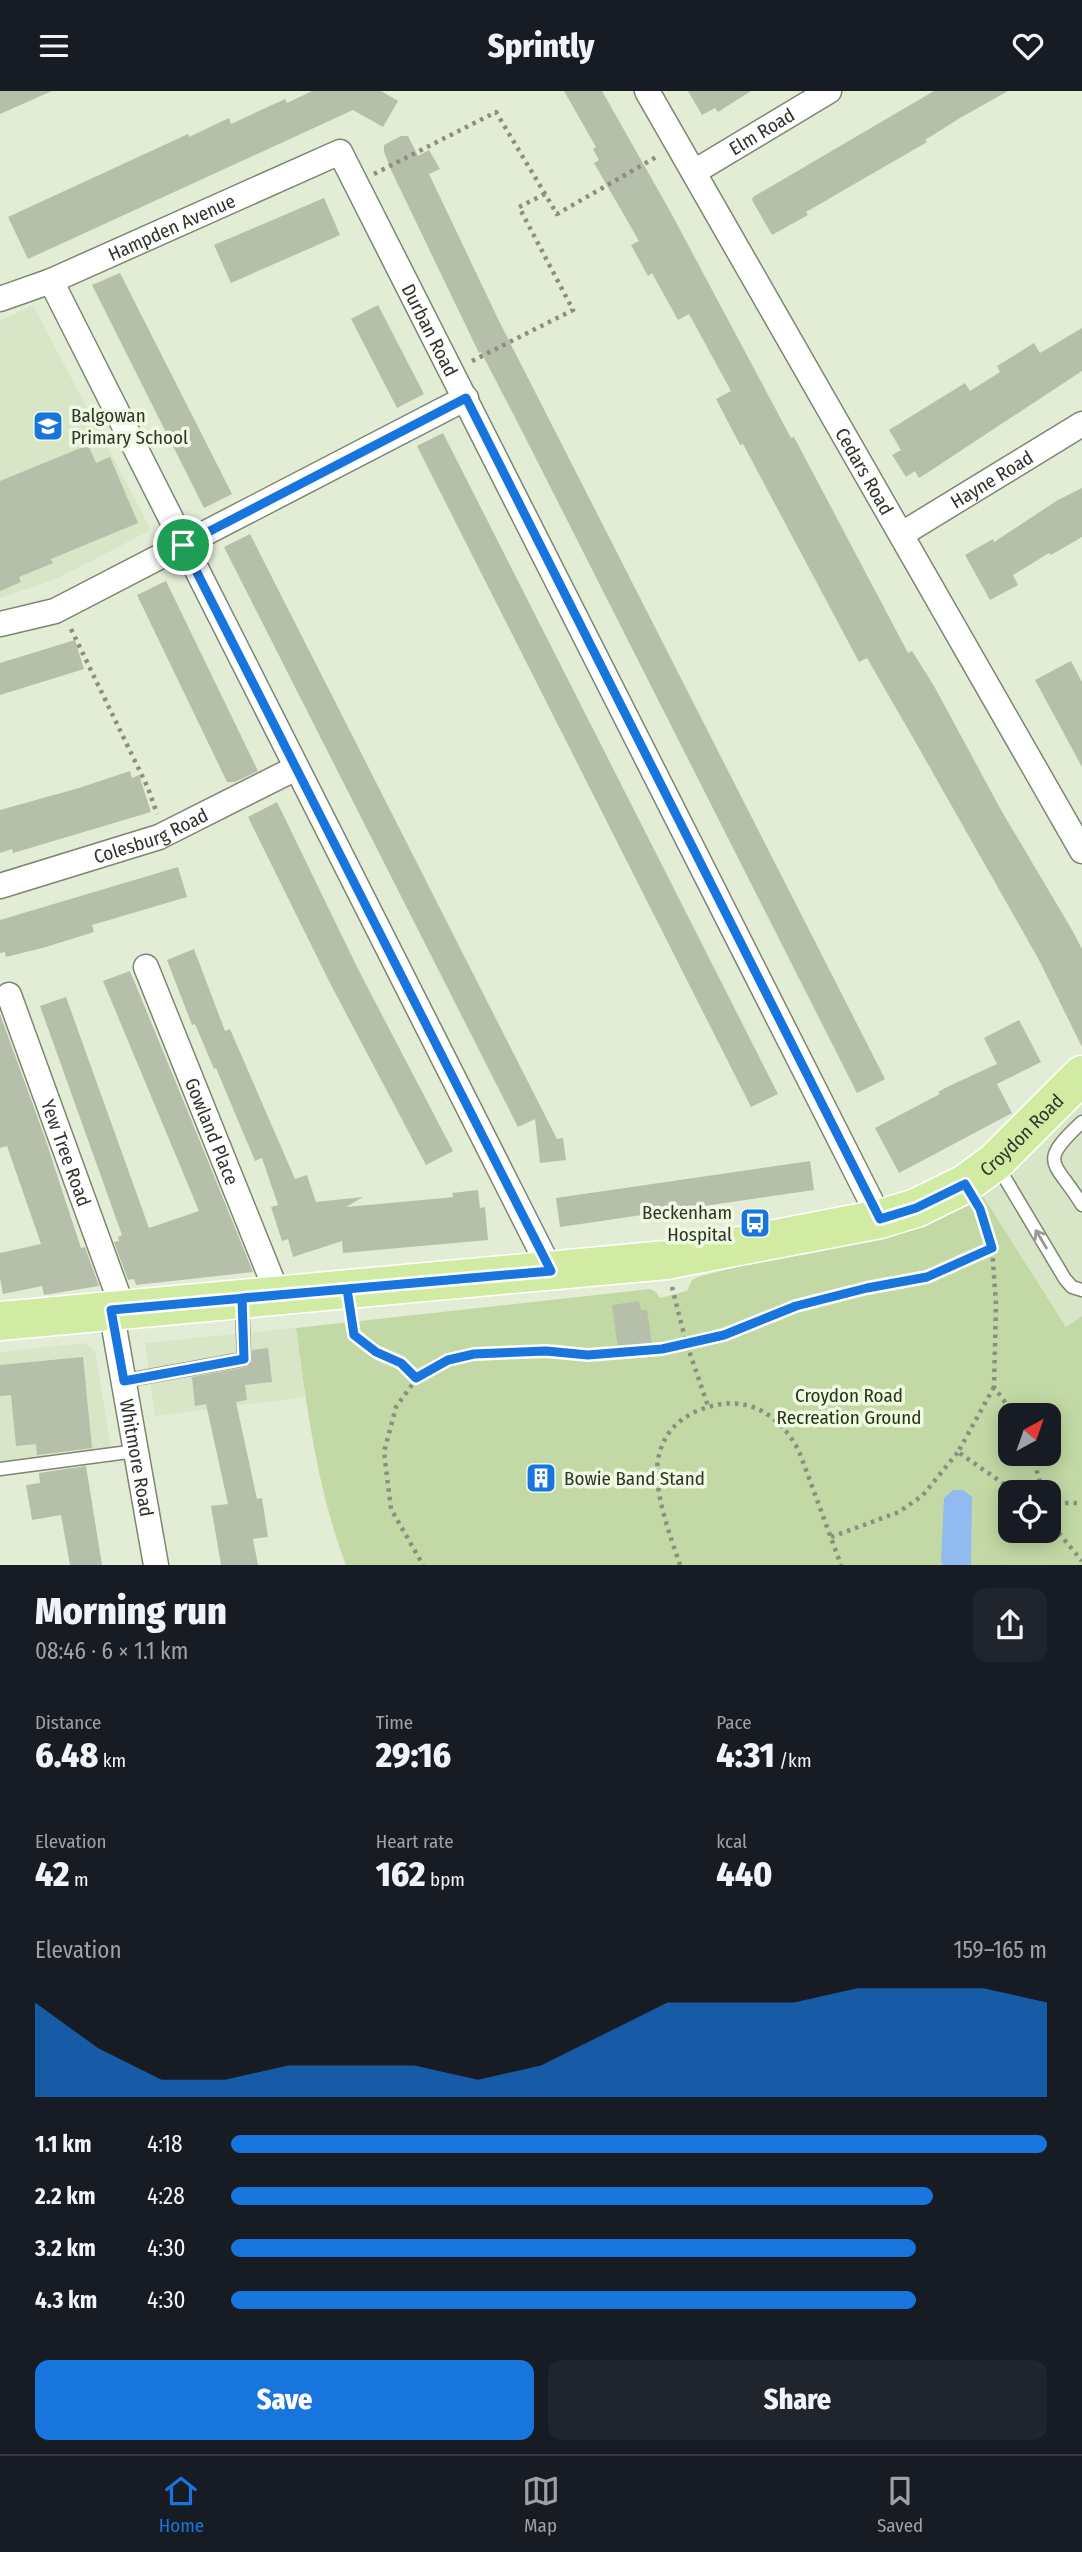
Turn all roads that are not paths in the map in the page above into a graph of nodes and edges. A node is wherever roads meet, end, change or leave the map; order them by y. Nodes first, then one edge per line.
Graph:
1 (647, 91) edge
2 (829, 91) edge
3 (340, 152) joint
4 (694, 172) junction
5 (51, 281) junction
6 (0, 299) edge
7 (466, 398) junction
8 (1082, 424) edge
9 (902, 534) junction
10 (183, 545) junction
11 (0, 624) edge
12 (296, 768) junction
13 (1082, 851) edge
14 (0, 886) edge
15 (146, 967) dead end
16 (9, 995) dead end
17 (1082, 1075) edge
18 (1082, 1122) edge
19 (995, 1162) junction
20 (1082, 1205) edge
21 (880, 1219) junction
22 (551, 1271) junction
23 (1082, 1290) edge
24 (260, 1297) junction
25 (117, 1310) junction
26 (0, 1321) edge
27 (124, 1381) junction
28 (136, 1451) junction
29 (0, 1469) edge
30 (156, 1565) edge

1 - 4 street, Cedars Road
2 - 4 street, Elm Road
3 - 5 street, Hampden Avenue
3 - 7 street, Durban Road
4 - 9 street, Cedars Road
5 - 6 street, Hampden Avenue
5 - 10 street
7 - 10 street
7 - 21 street, Durban Road
8 - 9 street, Hayne Road
9 - 13 street, Cedars Road
10 - 11 street
10 - 12 street
12 - 14 street, Colesburg Road
12 - 22 street
15 - 24 street, Gowland Place
16 - 25 street, Yew Tree Road
17 - 19 main road, Croydon Road
18 - 20 lane
19 - 21 main road, Croydon Road
23 -> 19 lane
21 - 22 main road, Croydon Road
22 - 24 main road, Croydon Road
24 - 25 main road, Croydon Road
24 - 27 lane
25 - 26 main road, Croydon Road
25 - 27 street, Whitmore Road
27 - 28 street, Whitmore Road
28 - 29 lane
28 - 30 street, Whitmore Road

